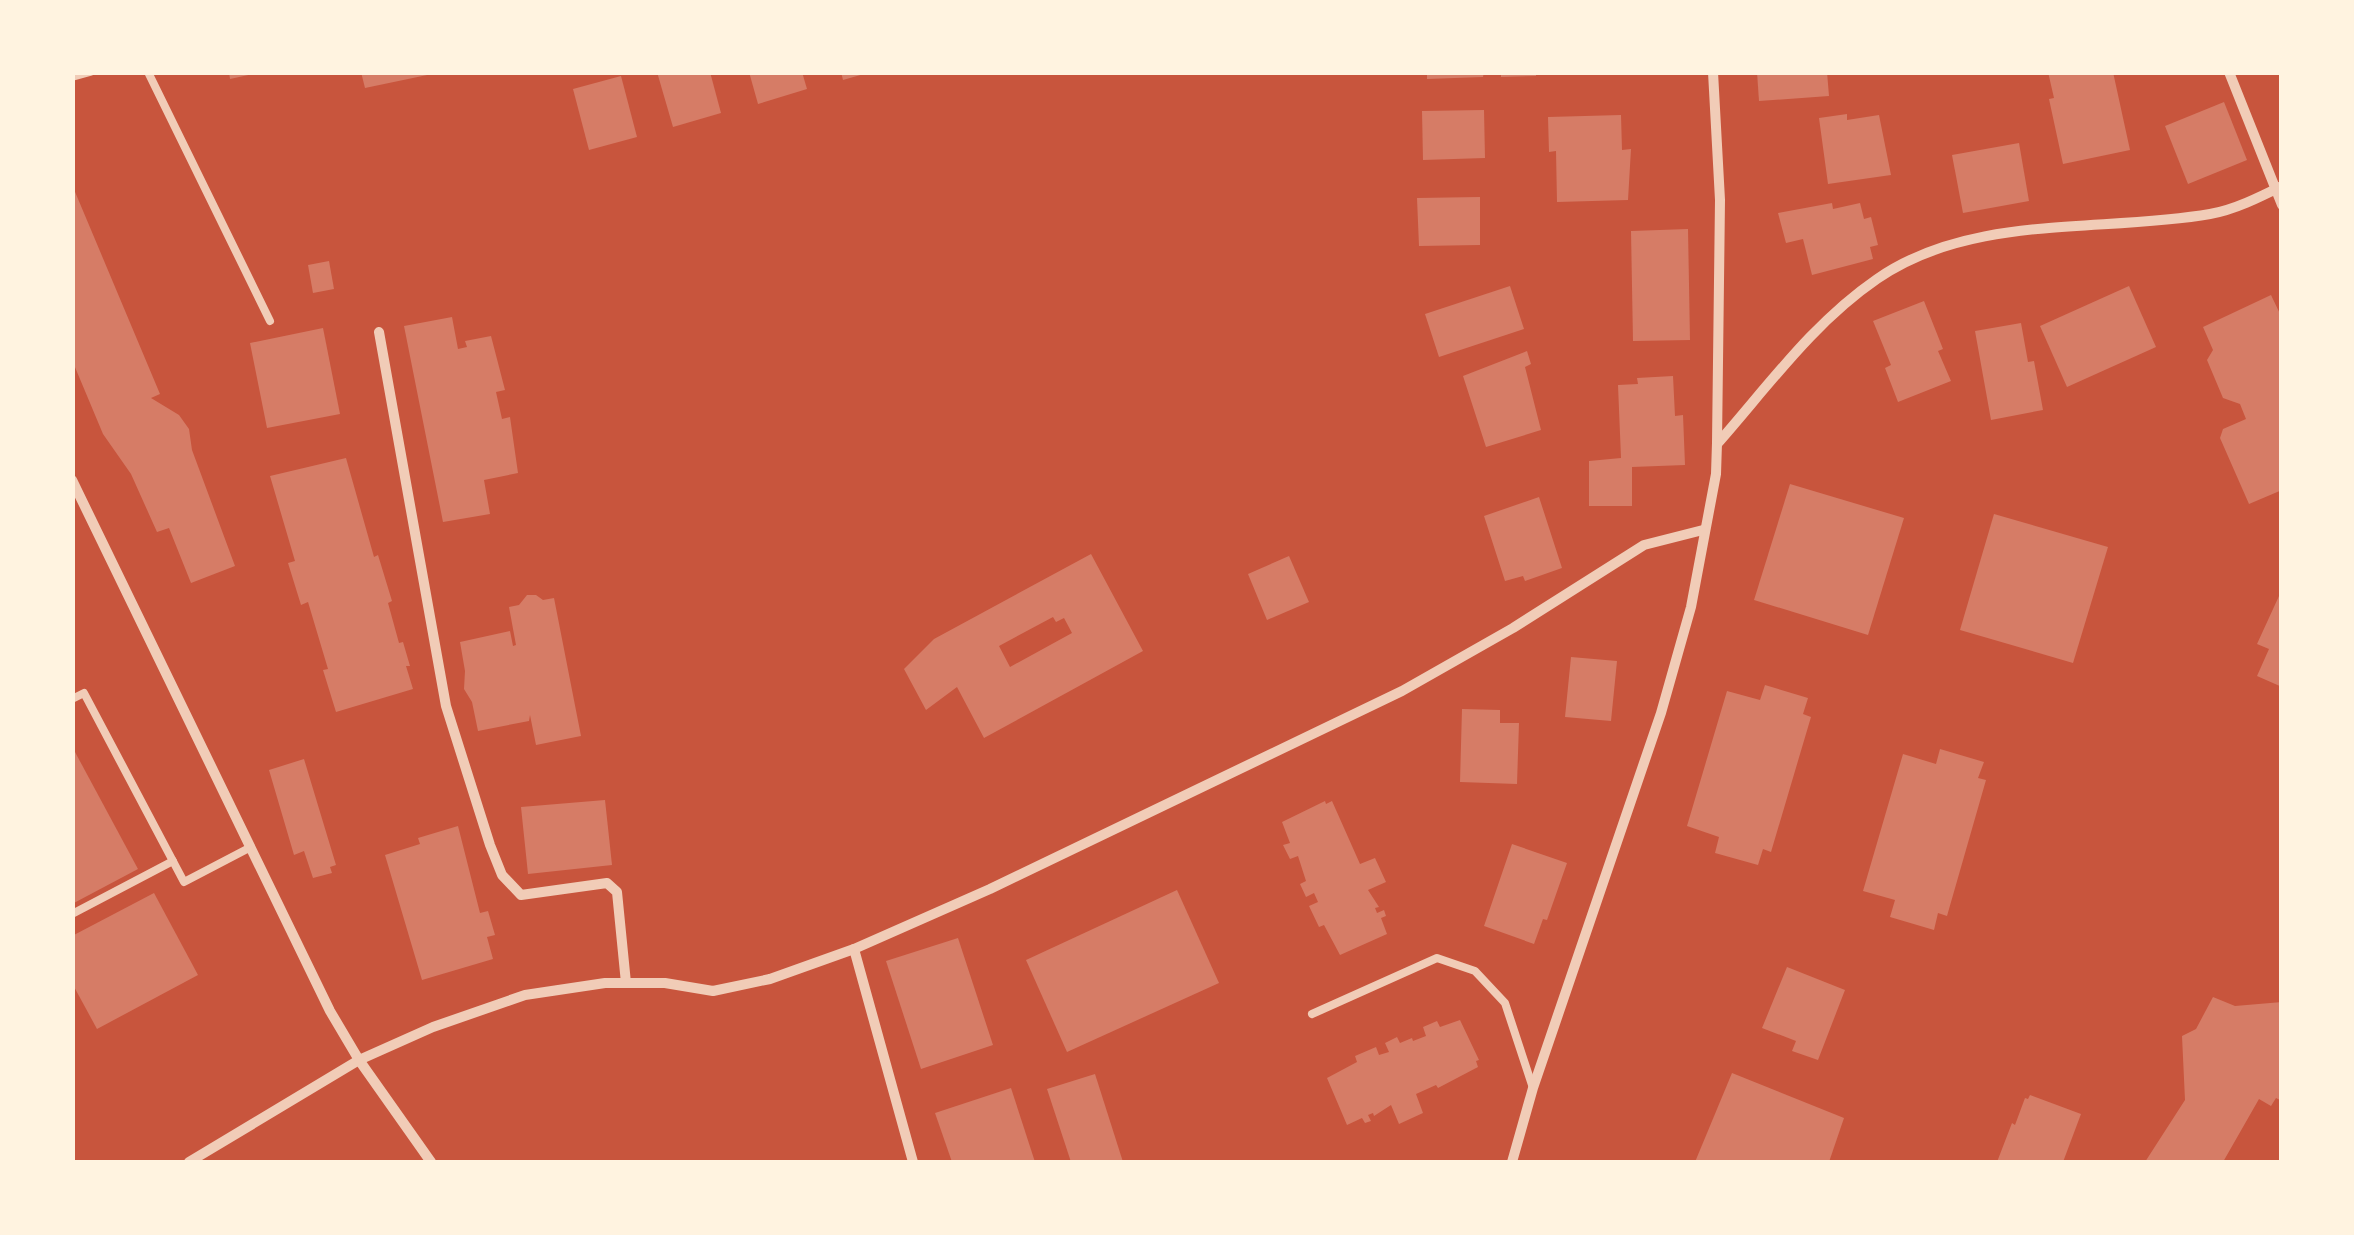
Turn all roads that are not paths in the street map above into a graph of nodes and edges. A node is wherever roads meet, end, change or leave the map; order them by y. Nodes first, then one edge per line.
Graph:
1 (90, 72) edge
2 (148, 72) edge
3 (1713, 72) edge
4 (2229, 72) edge
5 (72, 76) edge
6 (2278, 188) edge
7 (2282, 205) edge
8 (270, 321) dead end
9 (379, 332) dead end
10 (1717, 443) junction
11 (72, 480) edge
12 (1703, 530) junction
13 (72, 699) edge
14 (250, 848) junction
15 (173, 862) junction
16 (72, 914) edge
17 (854, 949) junction
18 (626, 983) junction
19 (1312, 1014) dead end
20 (359, 1060) junction
21 (1533, 1088) junction
22 (188, 1162) edge
23 (431, 1162) edge
24 (914, 1162) edge
25 (1512, 1162) edge

1 - 5 lane
2 - 8 lane
3 - 10 street
4 - 6 street
6 - 7 street
6 - 10 street
9 - 18 street
10 - 12 street
11 - 14 street
12 - 17 street
12 - 21 street
13 - 15 lane
14 - 15 lane
14 - 20 street
15 - 16 lane
17 - 18 street
17 - 24 street
18 - 20 street
19 - 21 lane
20 - 22 street
20 - 23 street
21 - 25 street

